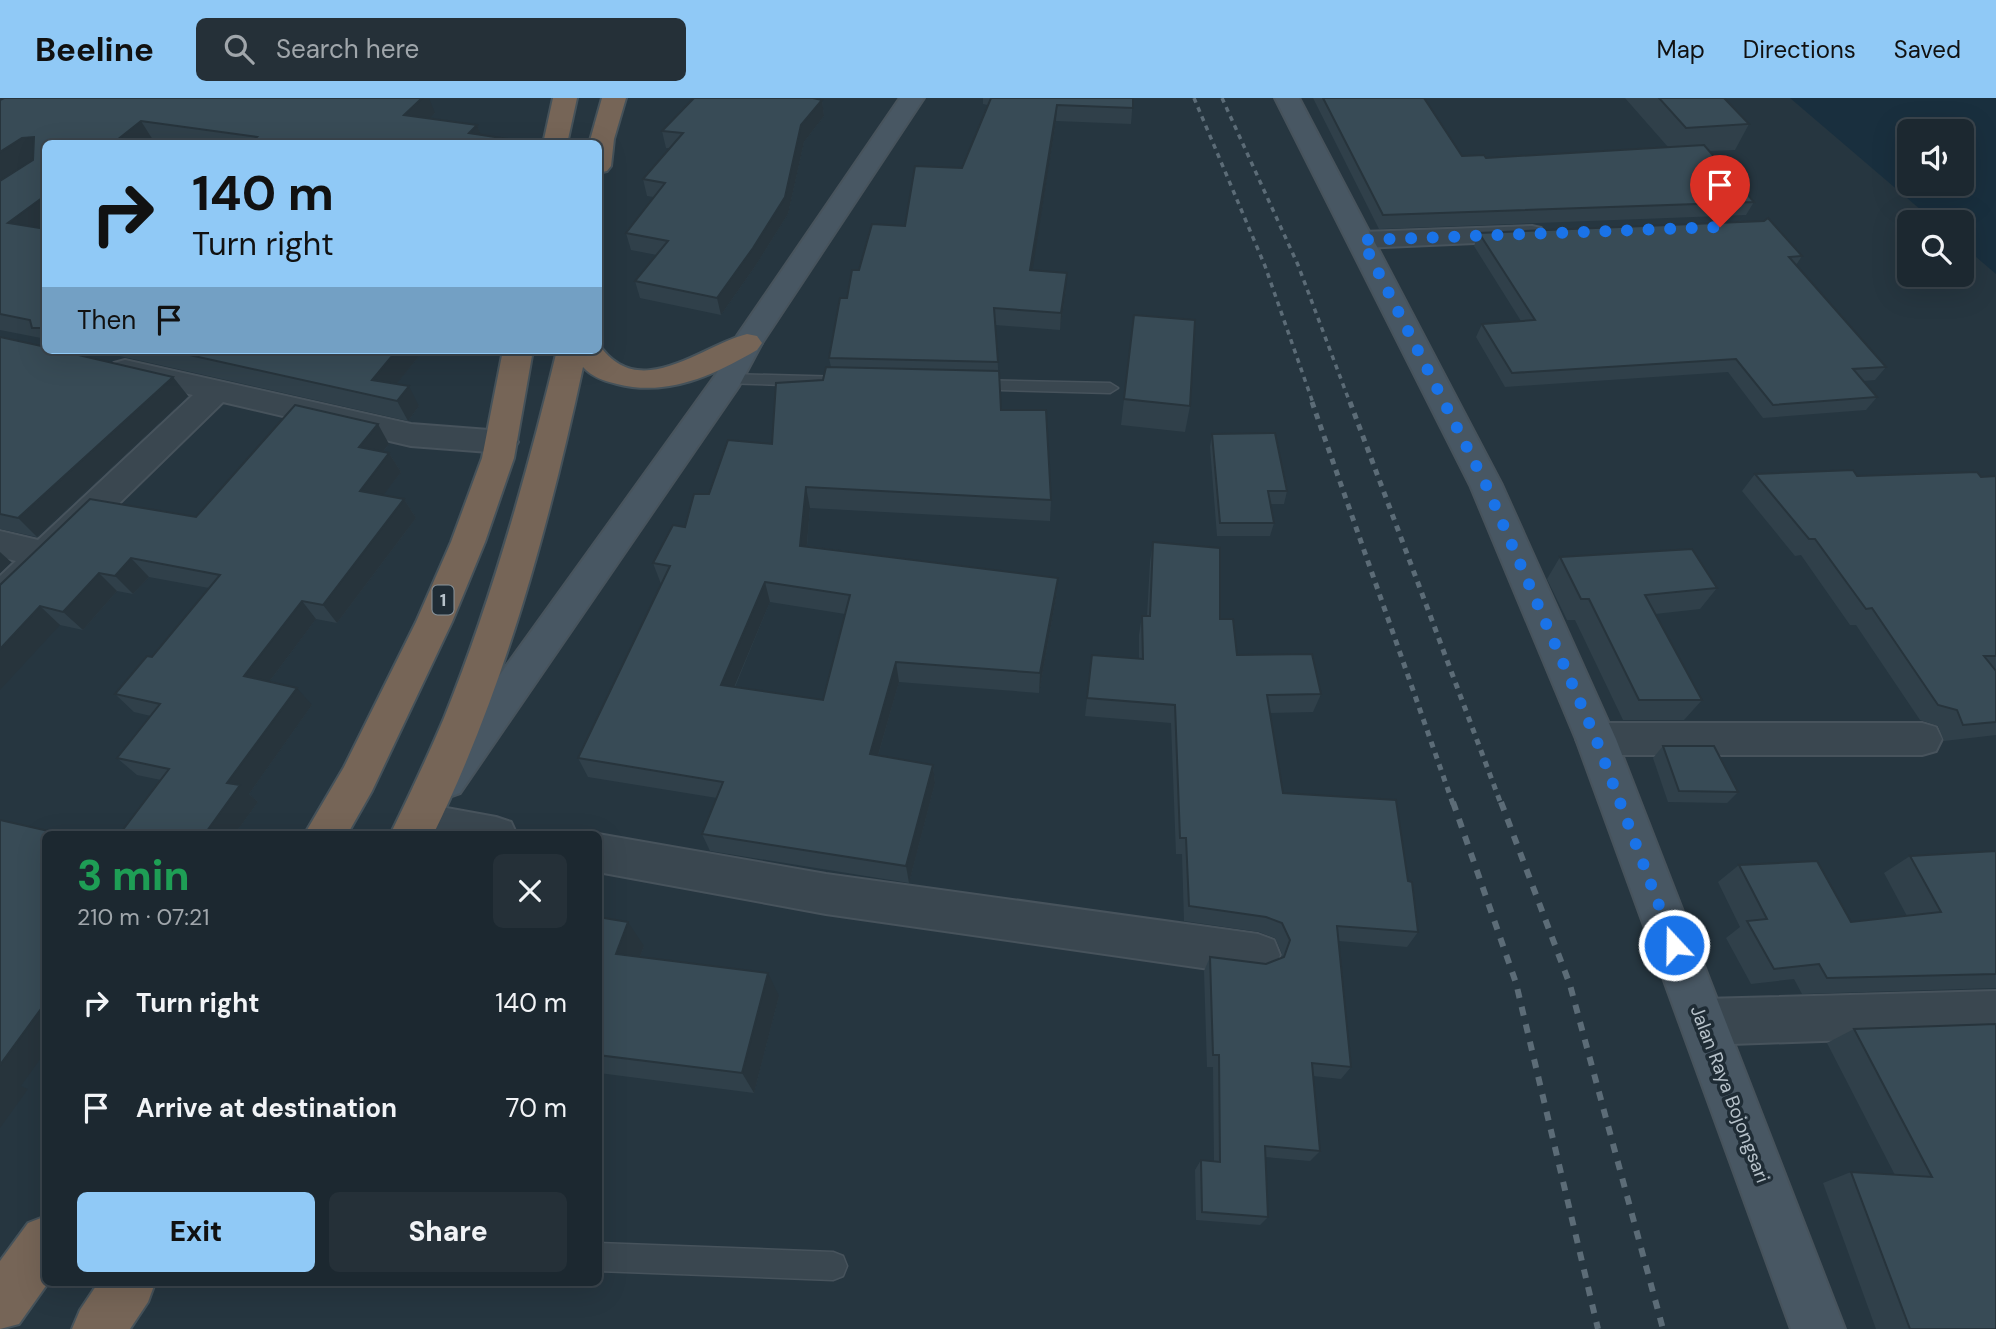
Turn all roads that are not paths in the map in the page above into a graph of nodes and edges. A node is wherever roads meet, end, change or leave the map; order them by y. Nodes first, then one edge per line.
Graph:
1 (565, 98) edge
2 (598, 98) edge
3 (614, 98) edge
4 (912, 98) edge
5 (1287, 98) edge
6 (602, 139) joint
7 (556, 140) edge
8 (1554, 233) edge
9 (1362, 240) junction
10 (747, 343) junction
11 (517, 354) edge
12 (571, 354) edge
13 (590, 354) edge
14 (96, 364) edge
15 (728, 379) junction
16 (860, 382) edge
17 (957, 384) edge
18 (1110, 388) dead end
19 (217, 390) junction
20 (502, 442) junction
21 (0, 544) edge
22 (45, 555) junction
23 (0, 597) edge
24 (1596, 739) junction
25 (1922, 739) dead end
26 (415, 828) edge
27 (327, 831) edge
28 (450, 831) edge
29 (602, 854) edge
30 (1258, 955) dead end
31 (1996, 1013) edge
32 (1703, 1022) junction
33 (42, 1247) edge
34 (602, 1257) edge
35 (833, 1266) dead end
36 (127, 1286) edge
37 (0, 1305) edge
38 (99, 1329) edge
39 (1818, 1329) edge

1 - 7 highway
2 - 6 highway
3 - 6 highway
4 - 10 street
5 - 9 street, Jalan Raya Bojongsari
8 - 9 street
9 - 24 street, Jalan Raya Bojongsari
10 - 13 highway
10 - 15 street
11 - 20 highway, 1
12 - 26 highway
14 - 19 street
15 - 16 lane
15 - 26 street
17 - 18 lane
19 - 20 street
19 - 22 street
20 - 27 highway, 1
21 - 22 street
22 - 23 street
24 - 25 street
24 - 32 street, Jalan Raya Bojongsari
26 - 28 street
29 - 30 street
31 - 32 street
32 - 39 street, Jalan Raya Bojongsari
33 - 37 highway
34 - 35 lane
36 - 38 highway

